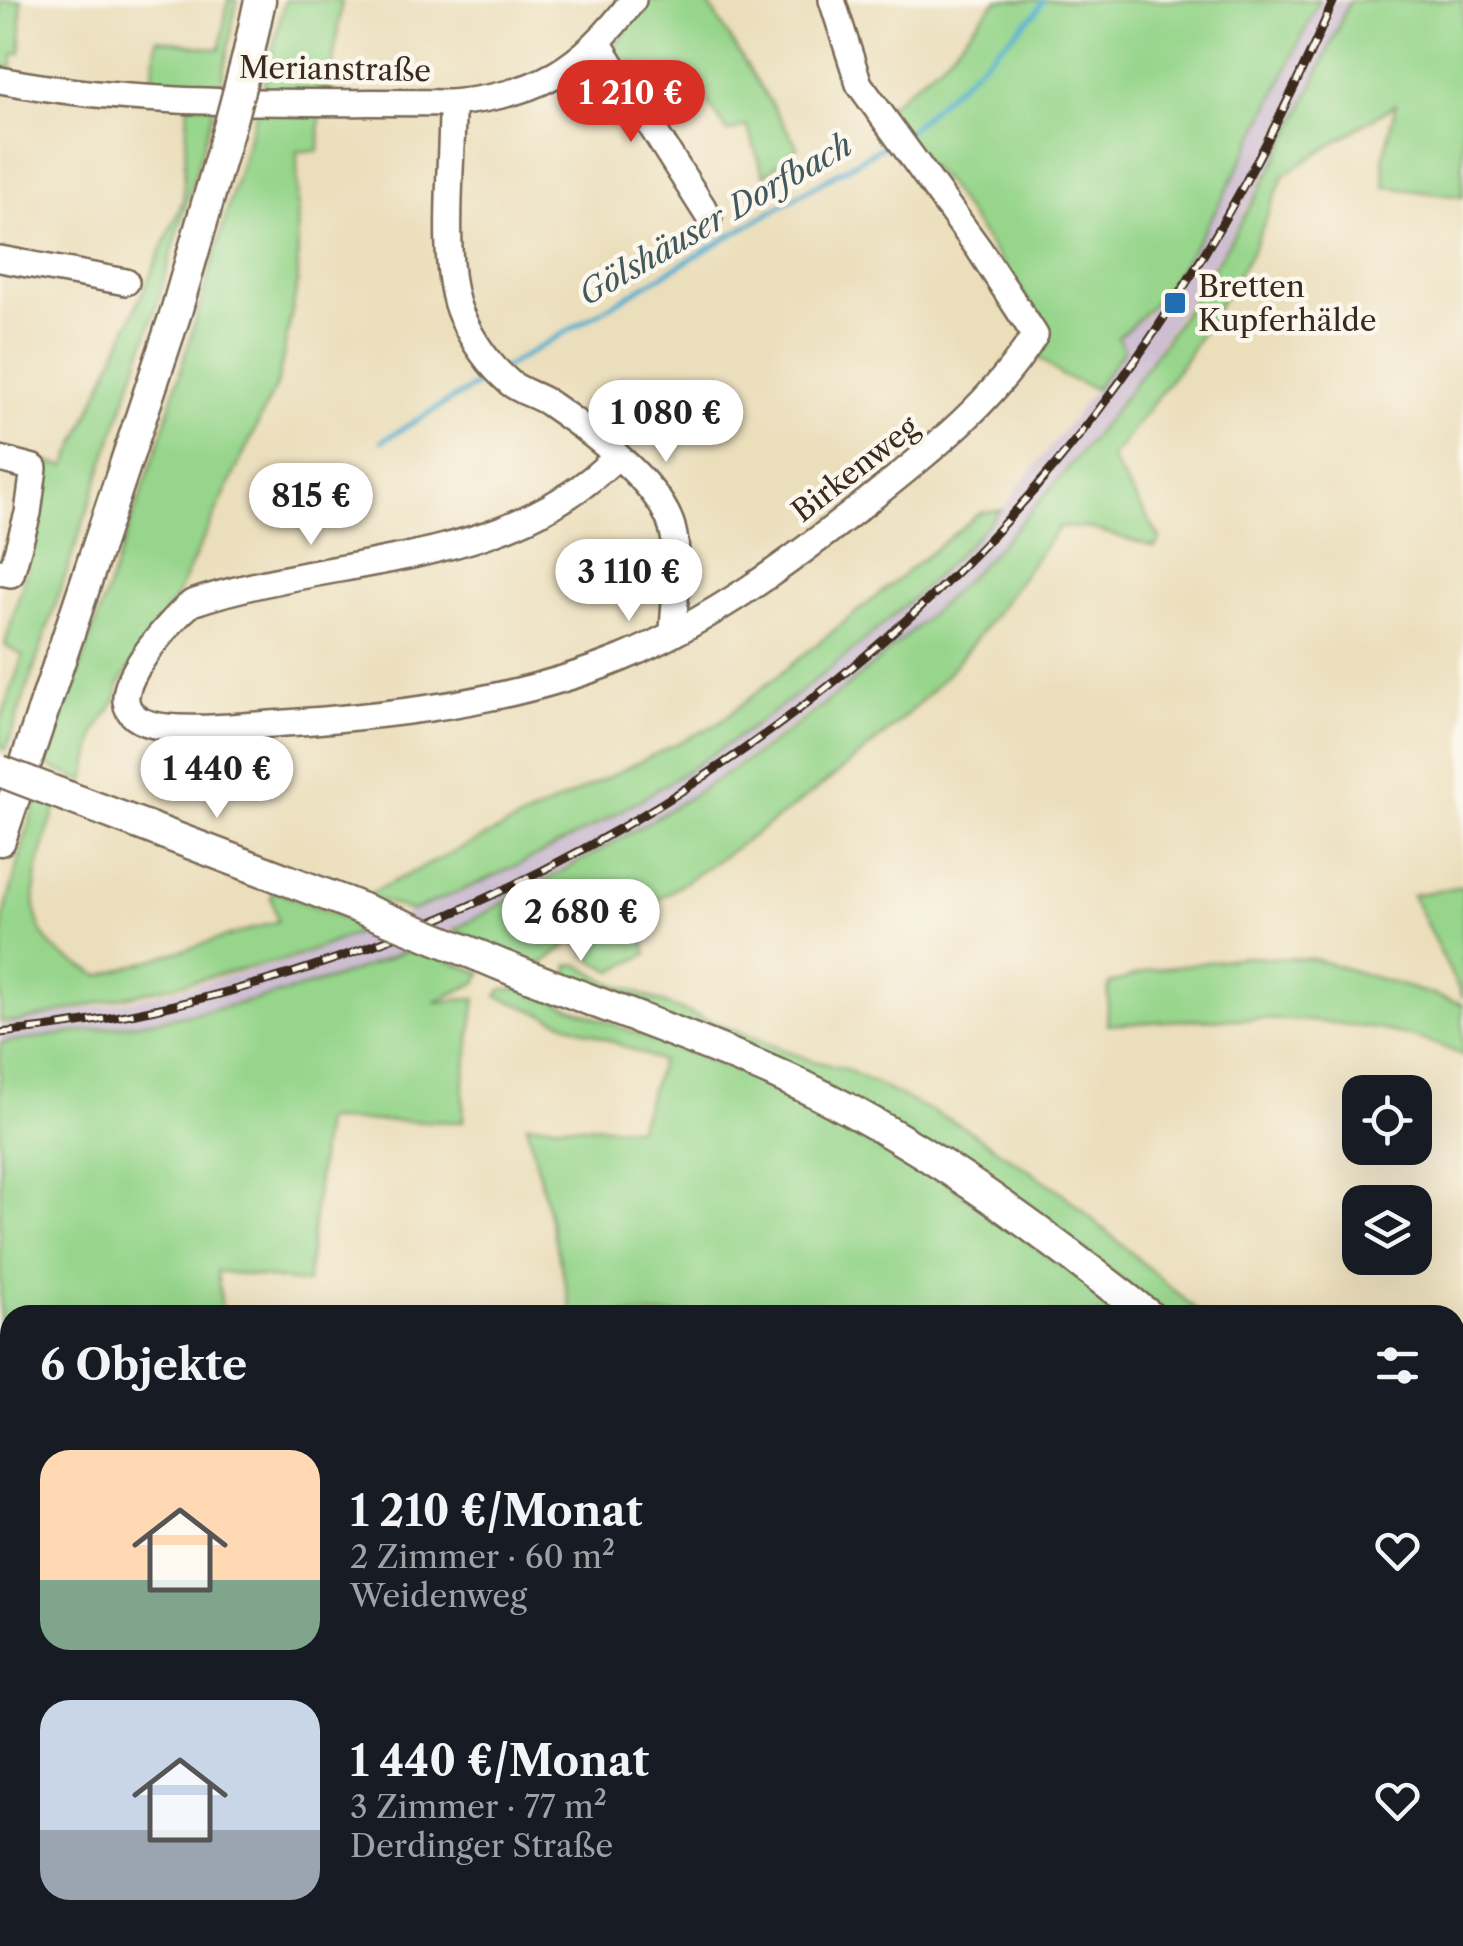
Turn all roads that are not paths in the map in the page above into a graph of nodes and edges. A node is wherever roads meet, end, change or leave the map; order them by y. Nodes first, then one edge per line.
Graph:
1 (260, 0) edge
2 (633, 0) edge
3 (832, 0) edge
4 (599, 44) junction
5 (0, 80) edge
6 (452, 103) junction
7 (709, 218) dead end
8 (0, 260) edge
9 (126, 282) dead end
10 (616, 457) junction
11 (0, 460) edge
12 (0, 572) edge
13 (673, 634) junction
14 (0, 772) edge
15 (0, 840) edge
16 (1135, 1305) edge

1 - 15 main road, bridge
2 - 4 street, Merianstraße
3 - 13 street, Birkenweg
4 - 6 street, Merianstraße
4 - 7 street
5 - 6 street, Merianstraße
6 - 10 street
8 - 9 street
10 - 13 street
10 - 13 street, Birkenweg
11 - 12 street
14 - 16 main road, bridge

